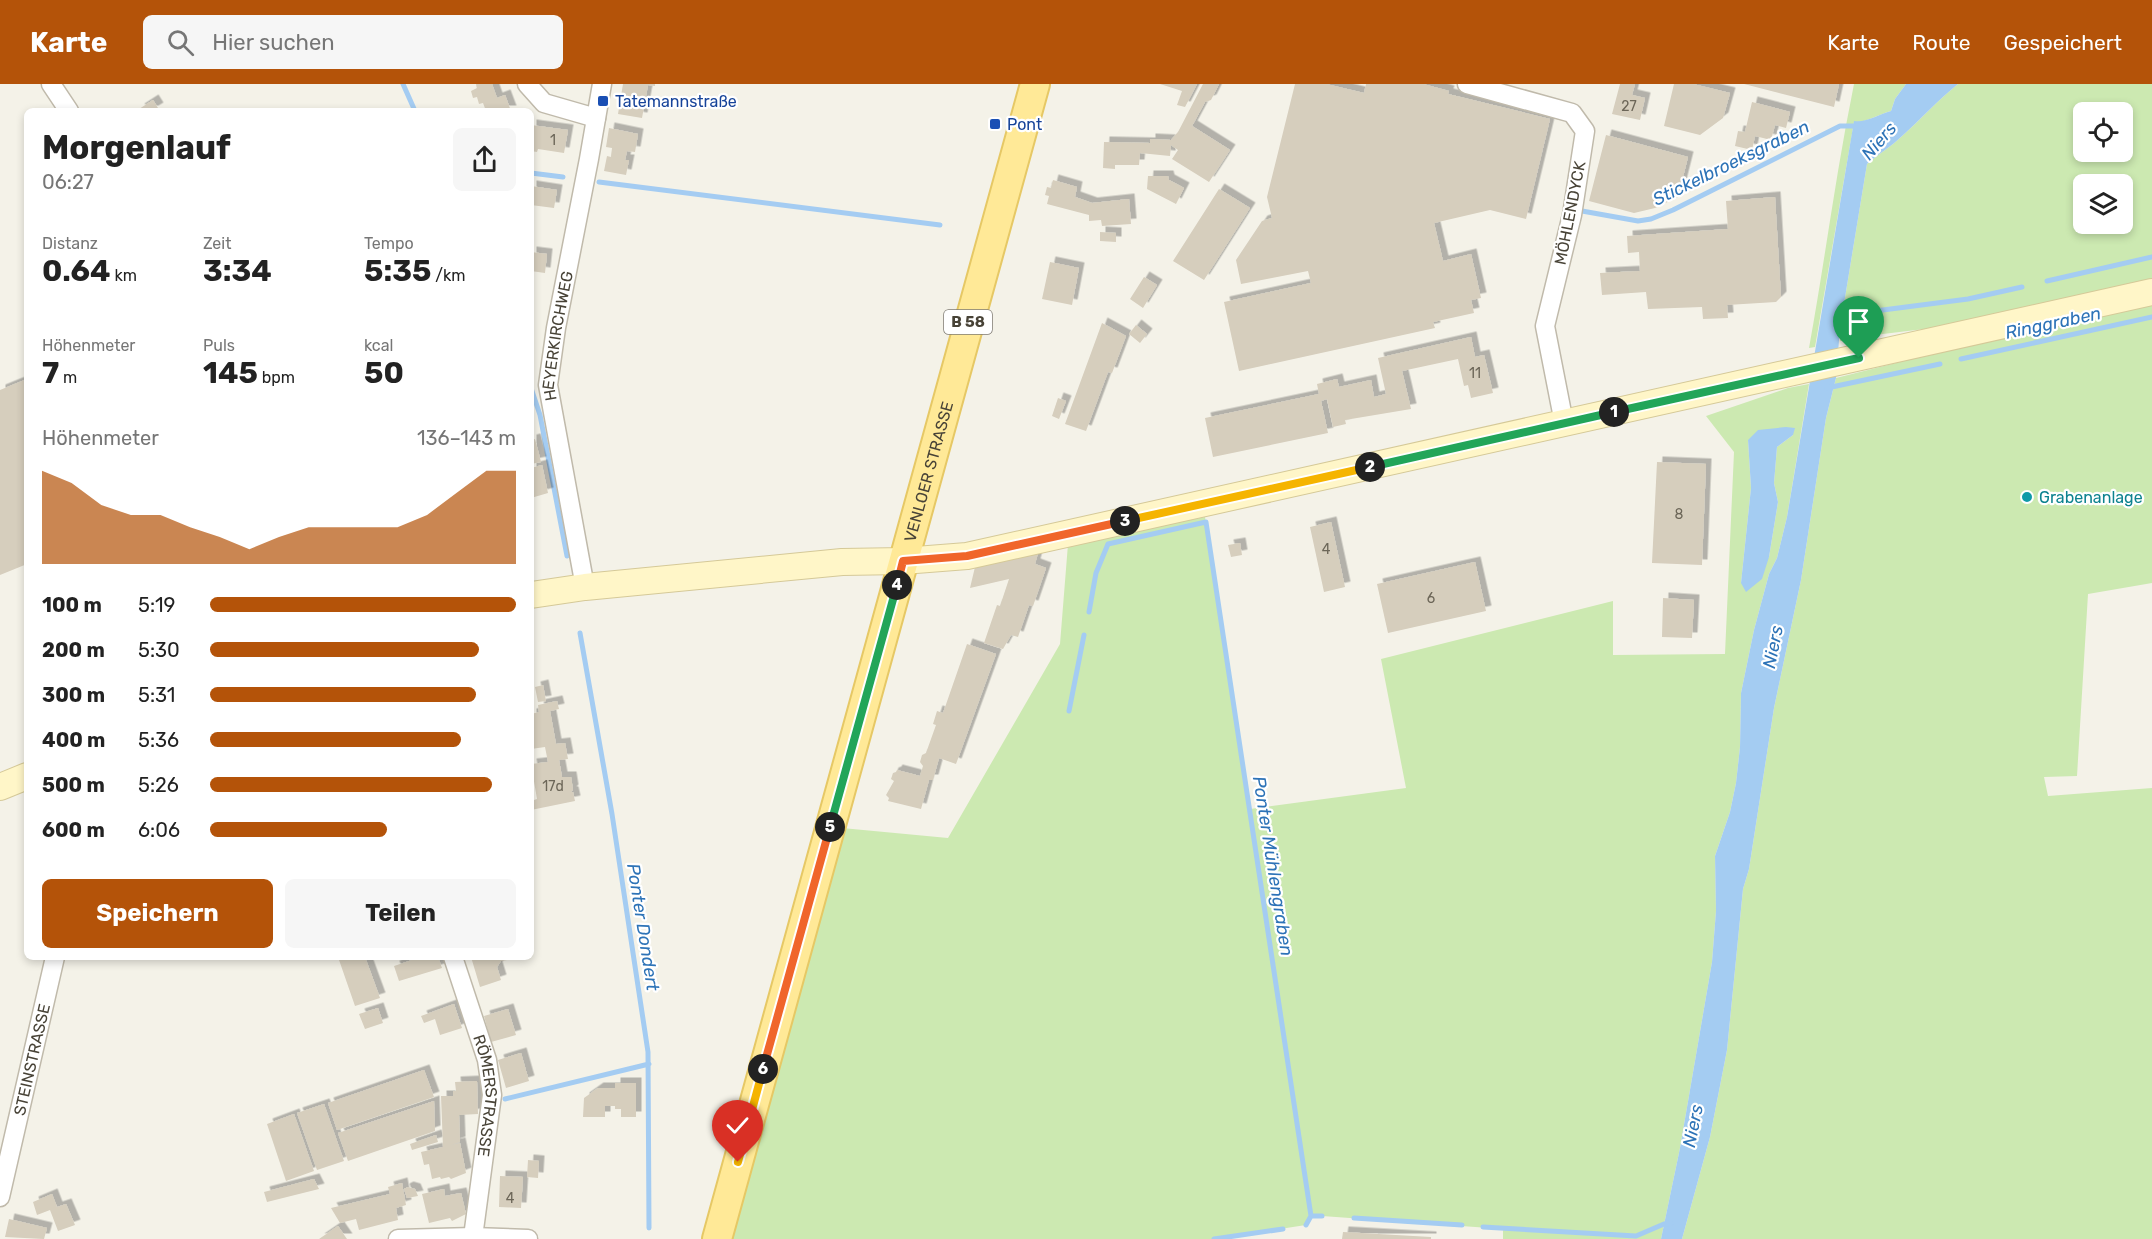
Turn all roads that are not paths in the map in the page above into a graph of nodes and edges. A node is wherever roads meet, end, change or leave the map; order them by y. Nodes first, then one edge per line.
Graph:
1 (51, 84) edge
2 (527, 84) edge
3 (602, 84) edge
4 (1035, 84) edge
5 (1467, 84) edge
6 (67, 108) edge
7 (596, 118) junction
8 (2152, 292) edge
9 (1564, 423) junction
10 (903, 561) junction
11 (585, 587) junction
12 (534, 595) edge
13 (24, 777) edge
14 (0, 787) edge
15 (54, 960) edge
16 (454, 960) edge
17 (0, 1197) edge
18 (472, 1237) junction
19 (398, 1239) edge
20 (528, 1239) edge
21 (717, 1239) edge

1 - 6 street
2 - 7 street
3 - 7 street, HEYERKIRCHWEG
4 - 10 main road, VENLOER STRASSE / B 58
5 - 9 street, MÖHLENDYCK
7 - 11 street, HEYERKIRCHWEG
8 - 9 street
9 - 10 street
10 - 11 street
10 - 21 main road, VENLOER STRASSE / B 58
11 - 12 street
13 - 14 street
15 - 17 street, STEINSTRASSE
16 - 18 street, RÖMERSTRASSE
18 - 19 street
18 - 20 street

